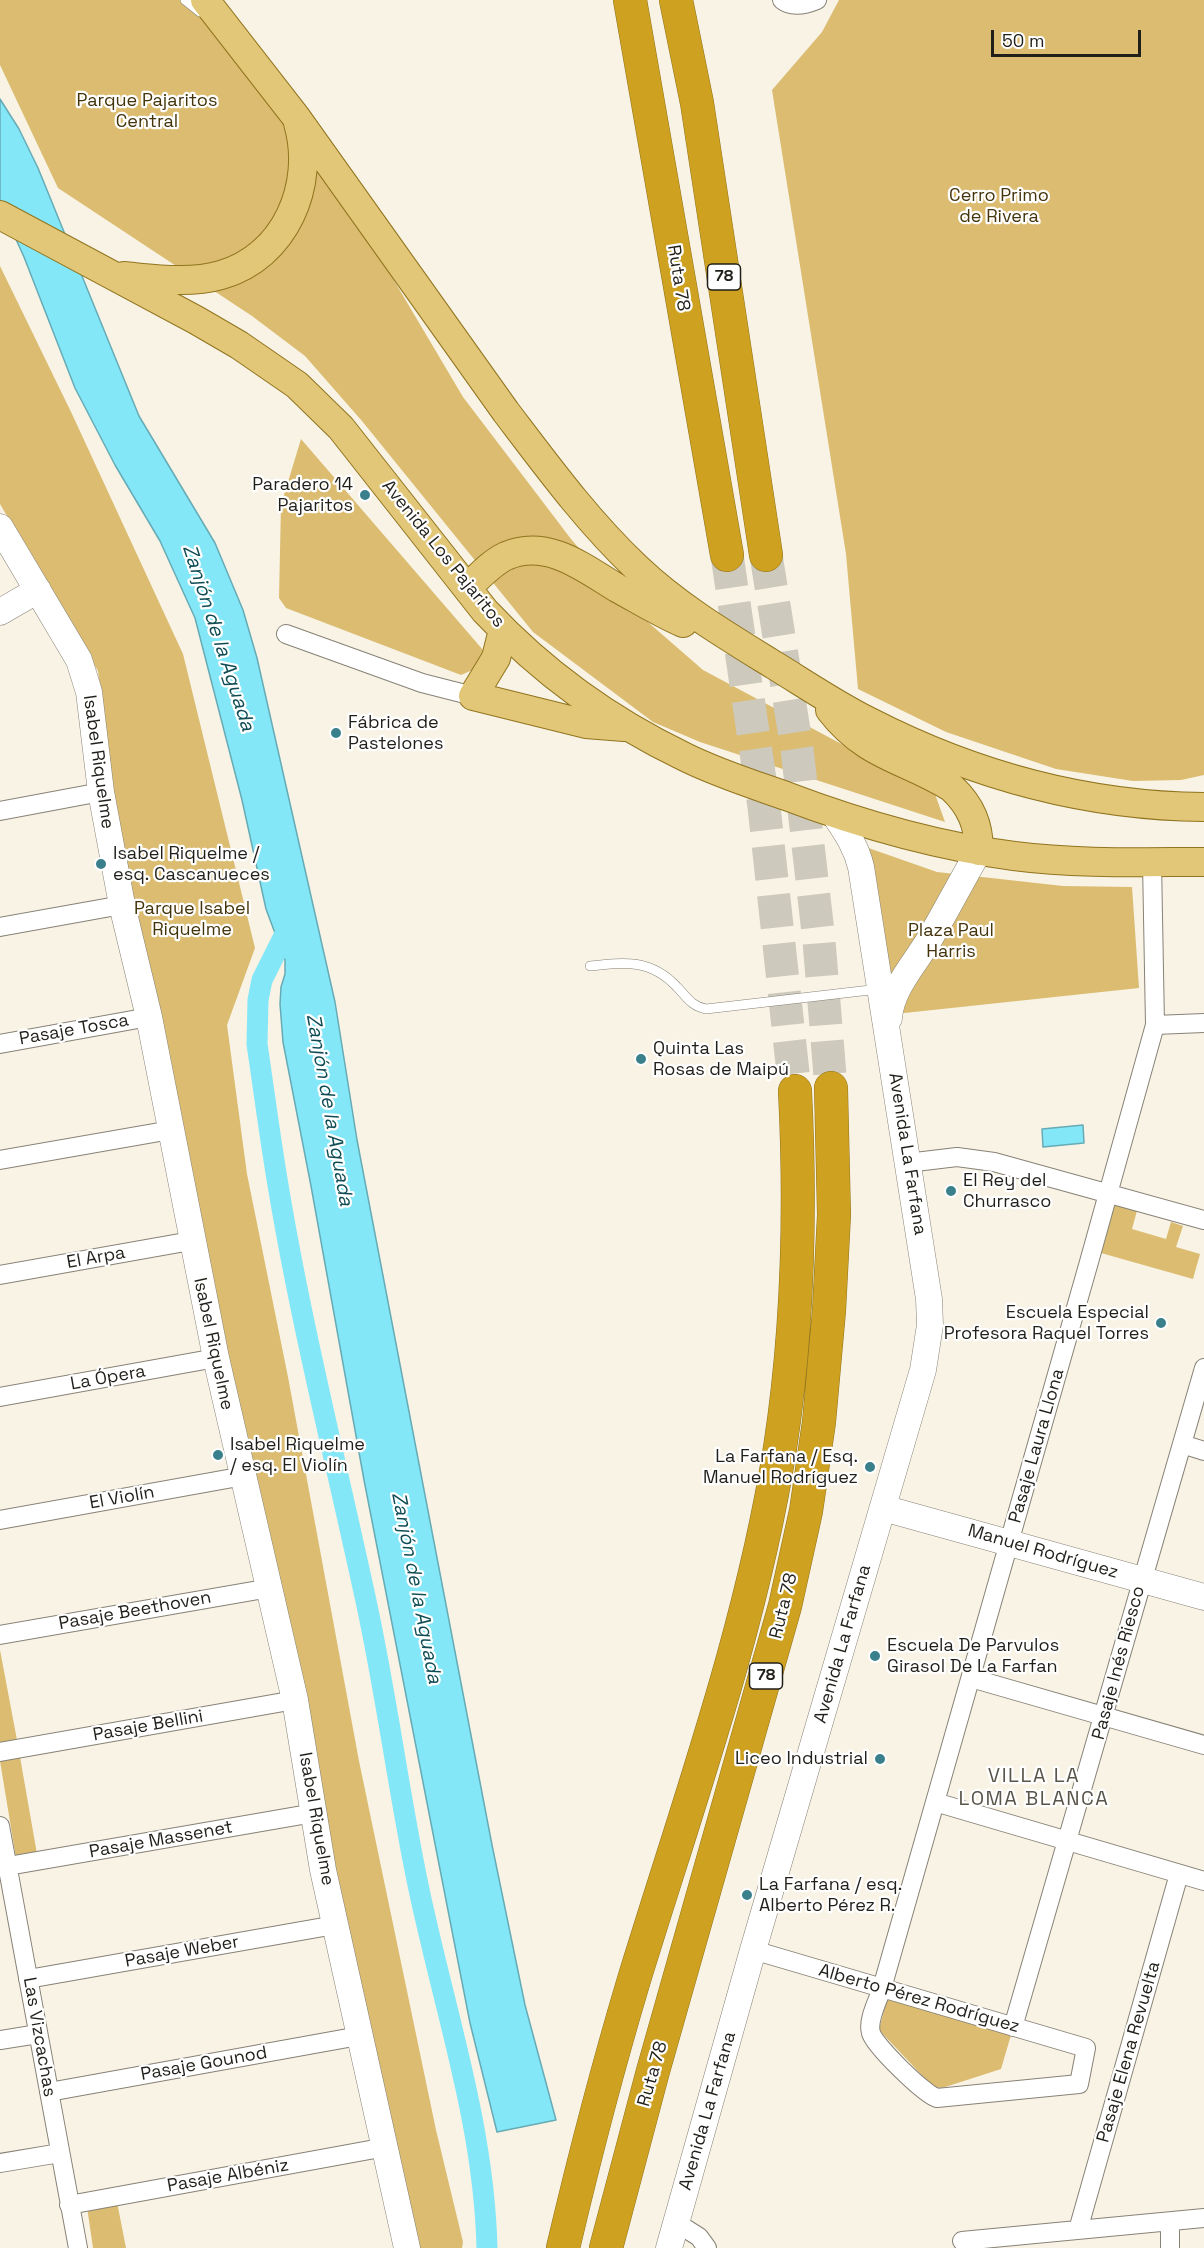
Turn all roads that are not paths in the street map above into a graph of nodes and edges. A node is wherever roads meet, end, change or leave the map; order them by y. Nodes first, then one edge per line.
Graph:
1 (185, 0) edge
2 (205, 0) edge
3 (630, 0) edge
4 (676, 0) edge
5 (782, 0) edge
6 (817, 0) edge
7 (242, 45) junction
8 (296, 117) junction
9 (0, 215) edge
10 (111, 274) junction
11 (0, 527) edge
12 (727, 555) tunnel mouth
13 (766, 555) tunnel mouth
14 (467, 588) junction
15 (38, 590) junction
16 (0, 612) edge
17 (503, 630) junction
18 (286, 634) dead end
19 (744, 647) junction
20 (819, 693) junction
21 (472, 696) junction
22 (629, 728) junction
23 (101, 792) junction
24 (1204, 807) edge
25 (0, 811) edge
26 (834, 814) junction
27 (979, 851) junction
28 (1152, 862) junction
29 (1204, 862) edge
30 (122, 905) junction
31 (0, 927) edge
32 (590, 966) dead end
33 (881, 989) junction
34 (149, 1017) junction
35 (1204, 1023) edge
36 (1155, 1026) junction
37 (887, 1030) junction
38 (0, 1044) edge
39 (831, 1088) tunnel mouth
40 (795, 1091) tunnel mouth
41 (171, 1130) junction
42 (0, 1160) edge
43 (907, 1163) junction
44 (1109, 1194) junction
45 (1204, 1220) edge
46 (191, 1241) junction
47 (0, 1275) edge
48 (216, 1358) junction
49 (1204, 1368) edge
50 (0, 1397) edge
51 (1182, 1444) junction
52 (1204, 1451) edge
53 (244, 1476) junction
54 (883, 1508) junction
55 (0, 1520) edge
56 (1009, 1543) junction
57 (1142, 1580) junction
58 (270, 1588) junction
59 (1204, 1597) edge
60 (0, 1635) edge
61 (971, 1678) junction
62 (295, 1700) junction
63 (1105, 1717) junction
64 (1204, 1745) edge
65 (0, 1752) edge
66 (935, 1802) junction
67 (314, 1813) junction
68 (0, 1826) edge
69 (1068, 1841) junction
70 (8, 1866) junction
71 (1179, 1874) junction
72 (1204, 1881) edge
73 (8, 1912) edge
74 (335, 1925) junction
75 (753, 1950) junction
76 (28, 1979) junction
77 (882, 1988) junction
78 (1013, 2027) junction
79 (38, 2034) junction
80 (359, 2036) junction
81 (0, 2040) edge
82 (1086, 2048) joint
83 (49, 2092) junction
84 (386, 2147) junction
85 (60, 2153) junction
86 (0, 2163) edge
87 (69, 2205) junction
88 (1204, 2218) edge
89 (1170, 2222) junction
90 (677, 2223) junction
91 (1078, 2230) junction
92 (962, 2241) dead end
93 (1047, 2241) edge
94 (78, 2248) edge
95 (407, 2248) edge
96 (563, 2248) edge
97 (606, 2248) edge
98 (669, 2248) edge
99 (707, 2248) edge
100 (1170, 2248) edge

1 - 7 lane
2 - 7 main road
3 - 12 highway, Ruta 78 / 78
4 - 13 highway, 78
5 - 6 street
7 - 8 main road
8 - 10 main road
8 - 19 main road
9 - 10 main road, Avenida Los Pajaritos
10 - 14 main road, Avenida Los Pajaritos
11 - 15 street, Isabel Riquelme
14 - 17 main road, Avenida Los Pajaritos
14 - 19 main road
15 - 16 street
15 - 23 street, Isabel Riquelme
17 - 21 main road
17 - 22 main road, Avenida Los Pajaritos
18 - 21 street
19 - 20 main road
20 - 24 main road
20 - 27 main road
21 - 22 main road
22 - 26 main road, Avenida Los Pajaritos
23 - 25 street
23 - 30 street, Isabel Riquelme
26 - 27 main road, Avenida Los Pajaritos
26 - 33 street, Avenida La Farfana
27 - 28 main road, Avenida Los Pajaritos
27 - 37 street, Avenida La Farfana
28 - 29 main road, Avenida Los Pajaritos
28 - 36 street, Pasaje Laura Llona
30 - 31 street
30 - 34 street, Isabel Riquelme
32 - 33 lane
33 - 37 street, Avenida La Farfana
34 - 38 street, Pasaje Tosca
34 - 41 street, Isabel Riquelme
35 - 36 street
36 - 44 street, Pasaje Laura Llona
37 - 43 street, Avenida La Farfana
39 - 97 highway, Ruta 78 / 78
40 - 96 highway, Ruta 78 / 78
41 - 42 street
41 - 46 street, Isabel Riquelme
43 - 44 street
43 - 54 street, Avenida La Farfana
44 - 45 street
44 - 56 street, Pasaje Laura Llona
46 - 47 street, El Arpa
46 - 48 street, Isabel Riquelme
48 - 50 street, La Ópera
48 - 53 street, Isabel Riquelme
49 - 51 street, Pasaje Inés Riesco
51 - 52 street
51 - 57 street, Pasaje Inés Riesco
53 - 55 street, El Violín
53 - 58 street, Isabel Riquelme
54 - 56 street, Manuel Rodríguez
54 - 75 street, Avenida La Farfana
56 - 57 street, Manuel Rodríguez
56 - 61 street, Pasaje Laura Llona
57 - 59 street, Manuel Rodríguez
57 - 63 street, Pasaje Inés Riesco
58 - 60 street, Pasaje Beethoven
58 - 62 street, Isabel Riquelme
61 - 63 street
61 - 66 street, Pasaje Laura Llona
62 - 65 street, Pasaje Bellini
62 - 67 street, Isabel Riquelme
63 - 64 street
63 - 69 street, Pasaje Inés Riesco
66 - 69 street
66 - 77 street, Pasaje Laura Llona
67 - 70 street, Pasaje Massenet
67 - 74 street, Isabel Riquelme
68 - 70 street, Las Vizcachas
69 - 71 street
69 - 78 street, Pasaje Inés Riesco
70 - 73 street, Las Vizcachas
71 - 72 street
71 - 91 street, Pasaje Elena Revuelta
73 - 76 street, Las Vizcachas
74 - 76 street, Pasaje Weber
74 - 80 street, Isabel Riquelme
75 - 77 street, Alberto Pérez Rodríguez
75 - 90 street, Avenida La Farfana
76 - 79 street, Las Vizcachas
77 - 78 street, Alberto Pérez Rodríguez
77 - 82 street, Pasaje Laura Llona
78 - 82 street, Alberto Pérez Rodríguez
79 - 81 street
79 - 83 street, Las Vizcachas
80 - 83 street, Pasaje Gounod
80 - 84 street, Isabel Riquelme
83 - 85 street, Las Vizcachas
84 - 87 street, Pasaje Albéniz
84 - 95 street, Isabel Riquelme
85 - 86 street
85 - 87 street, Las Vizcachas
87 - 94 street, Las Vizcachas
88 - 89 street
89 - 91 street
89 - 100 street
90 - 98 street, Avenida La Farfana
90 - 99 street
91 - 93 street
92 - 93 street

